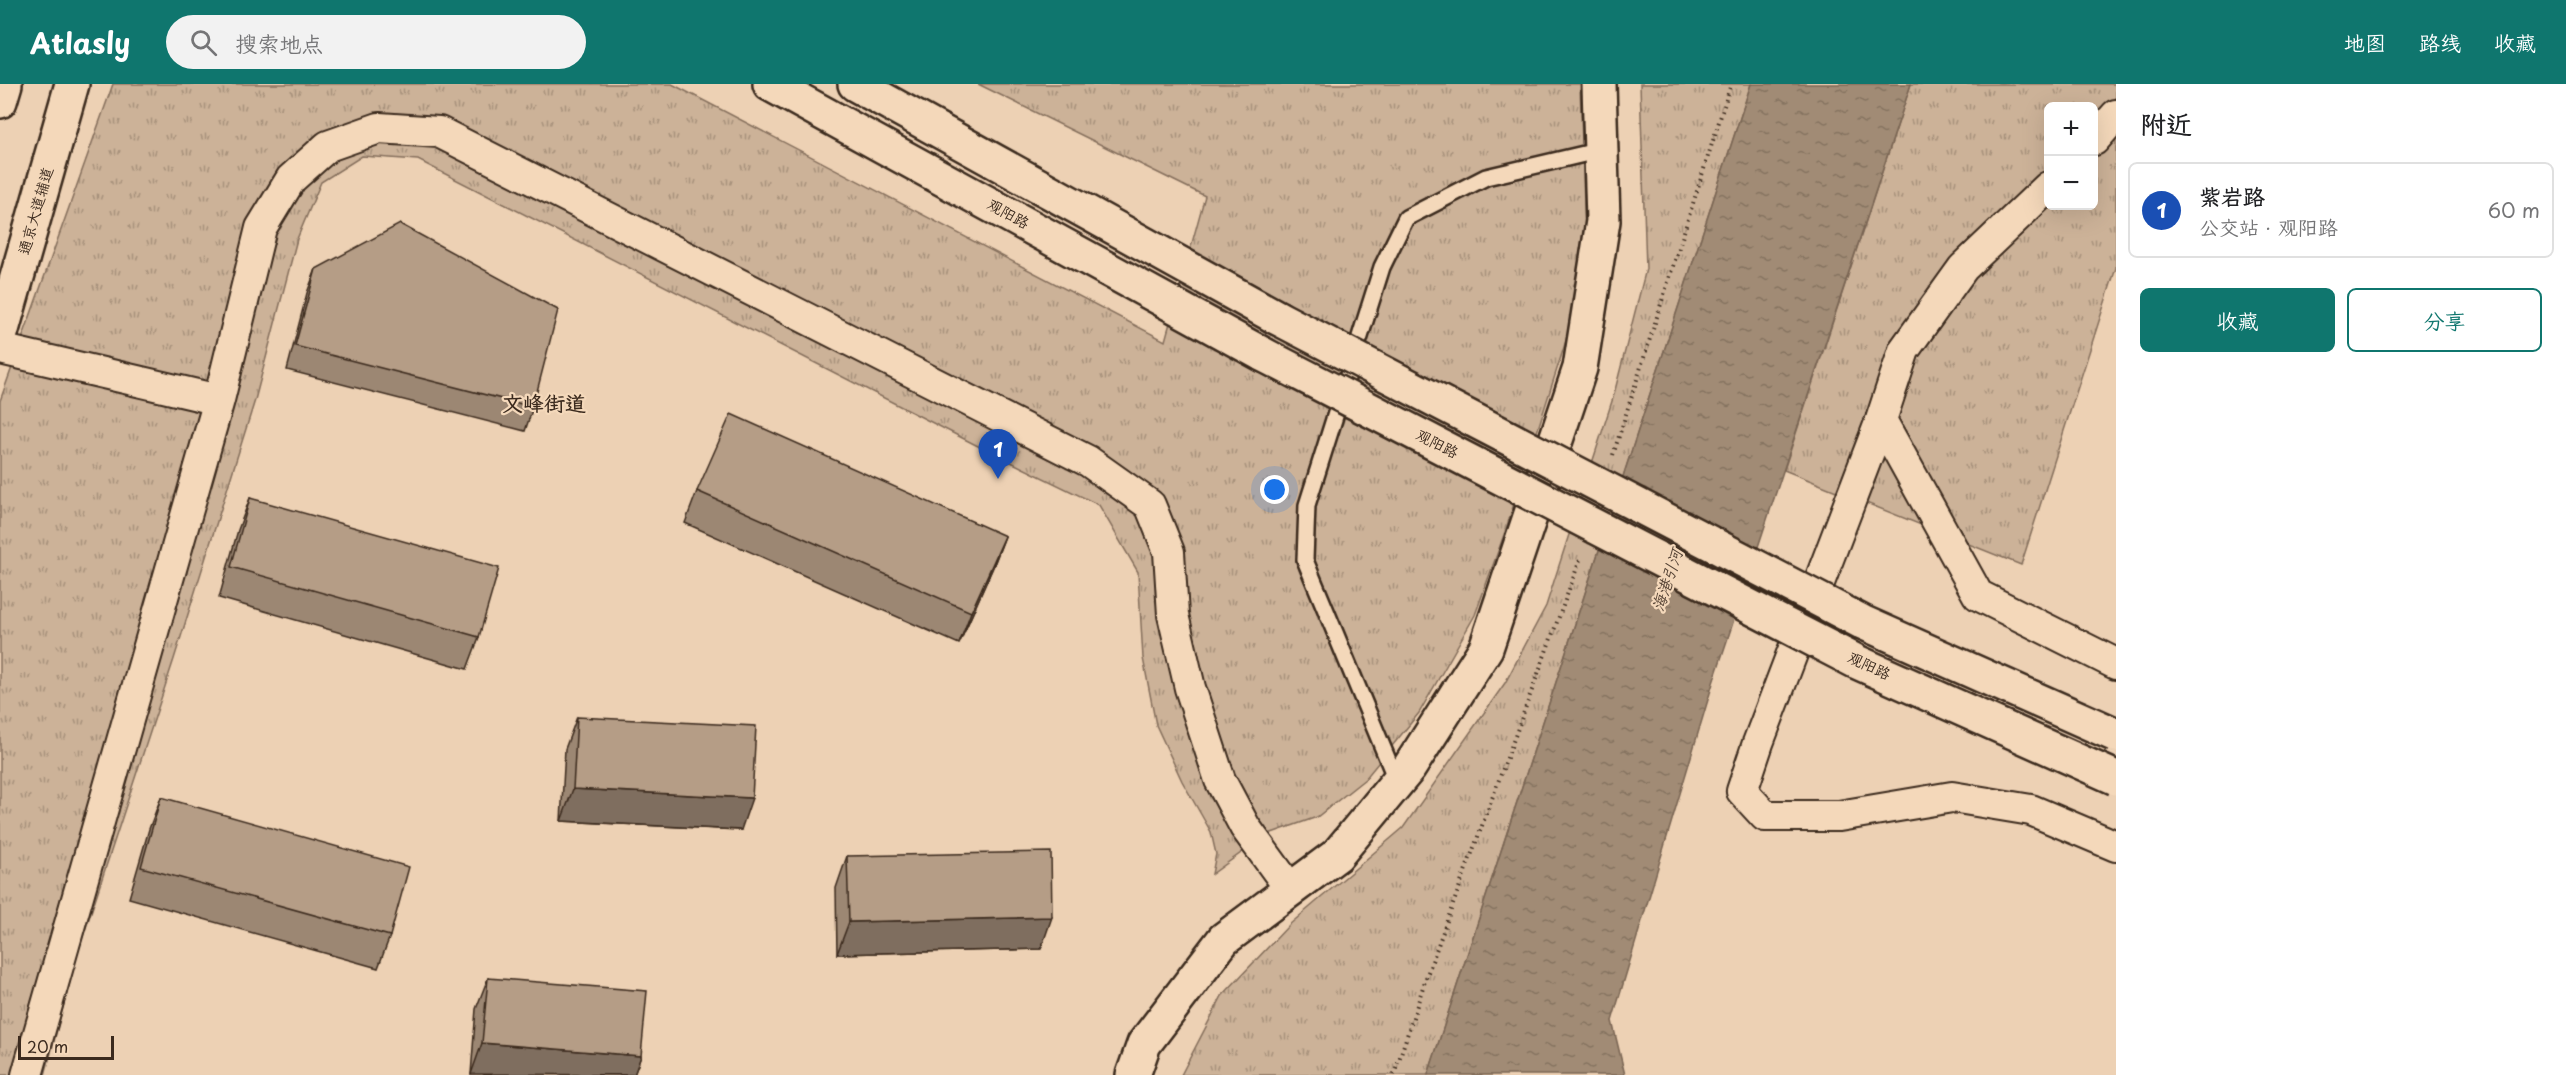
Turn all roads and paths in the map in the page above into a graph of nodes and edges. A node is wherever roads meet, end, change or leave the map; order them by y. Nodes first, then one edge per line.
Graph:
1 (5, 84) edge
2 (72, 84) edge
3 (770, 84) edge
4 (855, 84) edge
5 (1599, 84) edge
6 (1731, 84) edge
7 (0, 101) edge
8 (2116, 116) edge
9 (2098, 136) edge
10 (1601, 150) junction
11 (2044, 192) edge
12 (0, 337) edge
13 (0, 349) edge
14 (219, 400) junction
15 (1881, 420) junction
16 (1611, 460) dead end
17 (1582, 552) dead end
18 (2116, 664) edge
19 (2116, 735) edge
20 (2116, 778) edge
21 (1397, 782) junction
22 (2116, 846) edge
23 (1291, 890) junction
24 (27, 1075) edge
25 (1133, 1075) edge
26 (1394, 1075) edge

1 - 7 main road
2 - 12 main road, 通京大道辅道
3 - 20 main road, 观阳路, bridge
4 - 19 main road, bridge
5 - 10 main road
6 - 16 path
8 - 9 street
10 - 21 main road
10 - 21 lane
11 - 15 street
13 - 14 street
14 - 23 street
14 - 24 street
15 - 18 street
15 - 22 street
17 - 26 path
21 - 23 main road
23 - 25 main road

